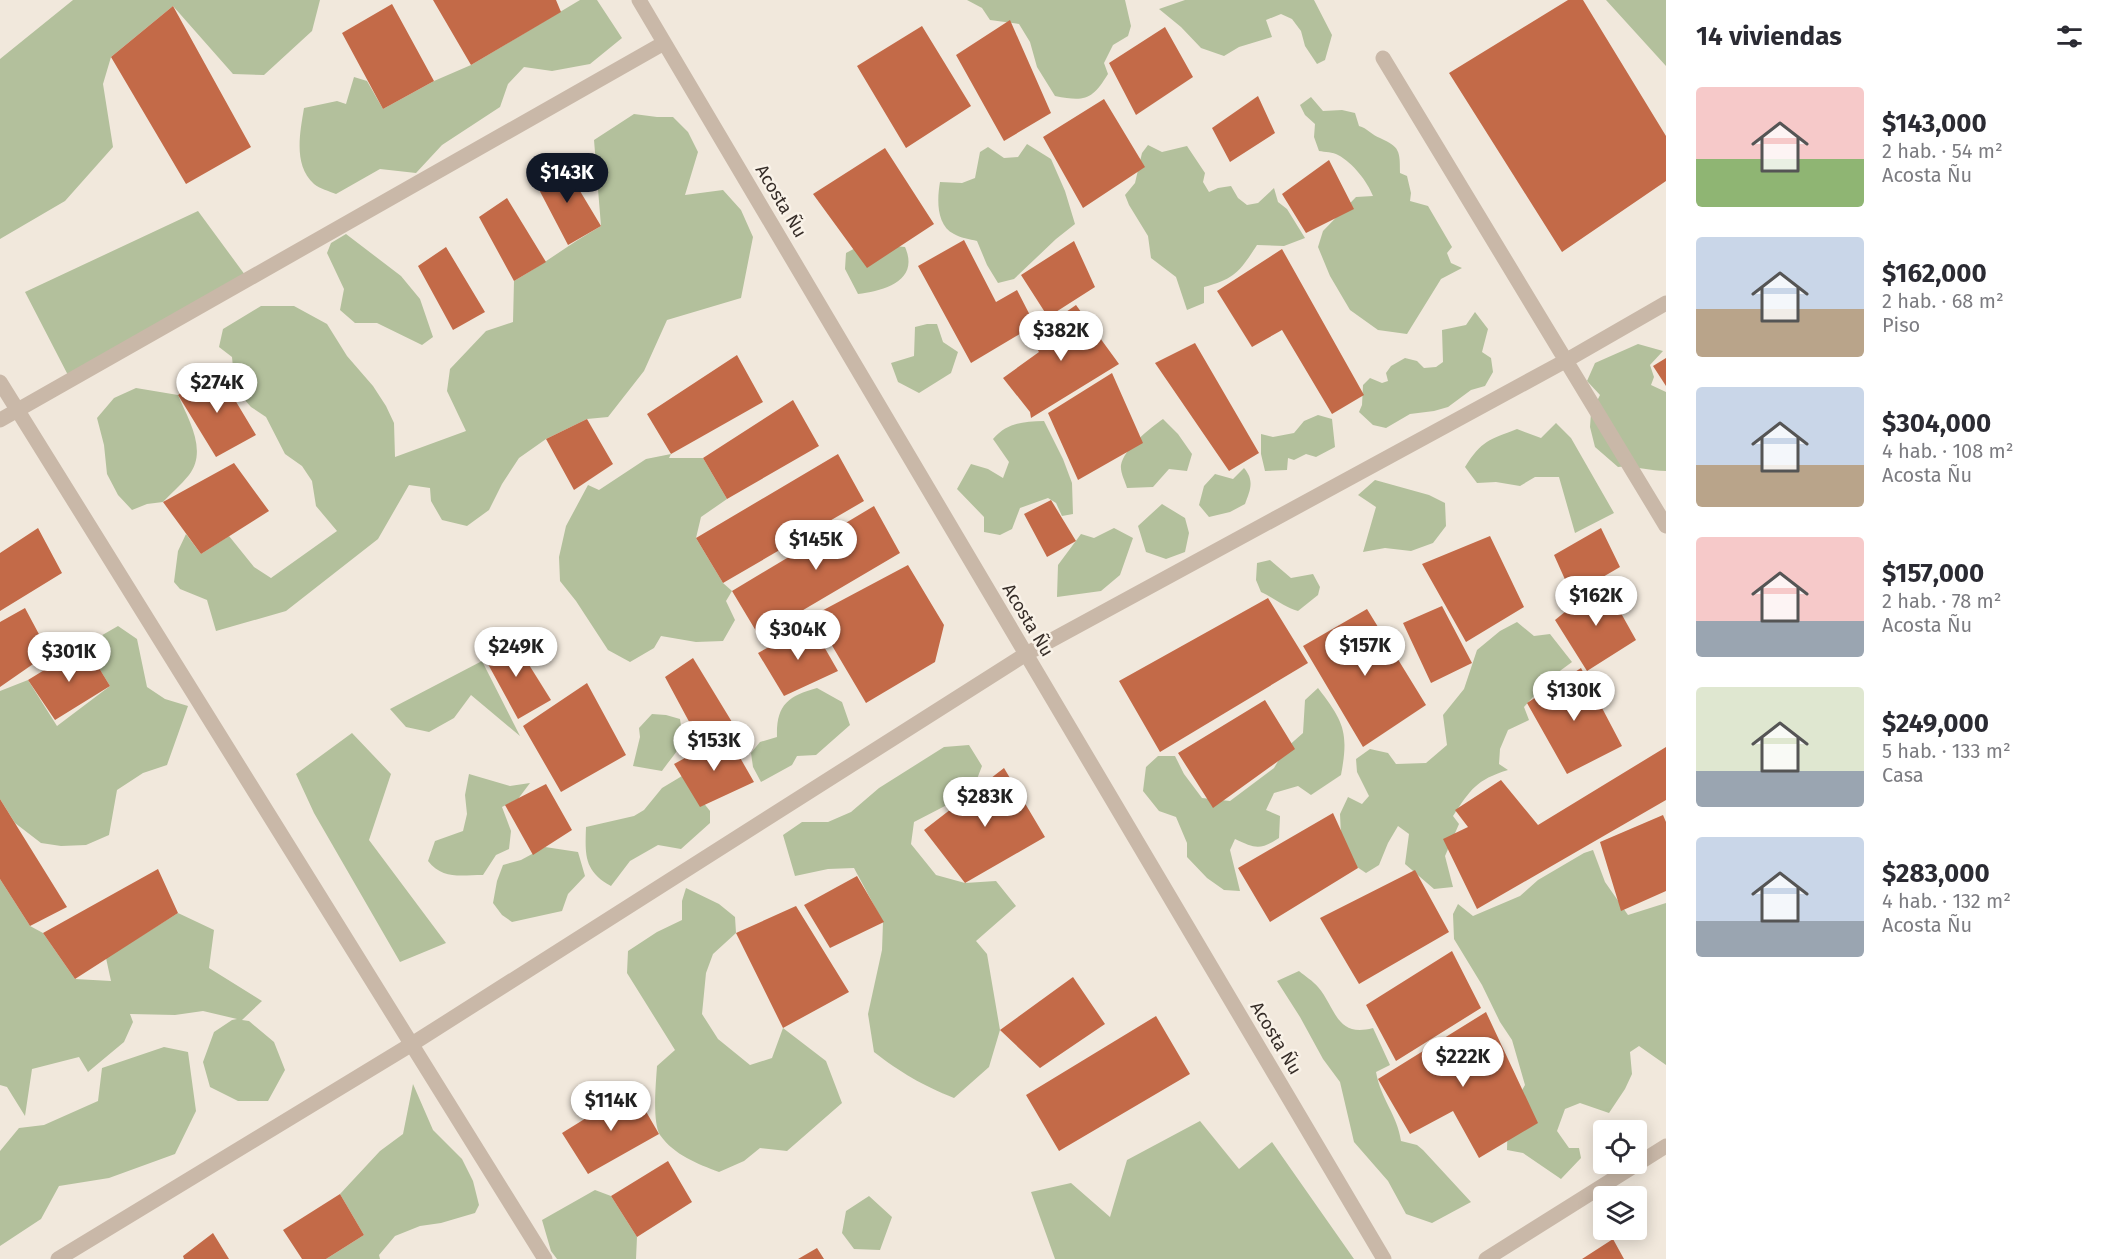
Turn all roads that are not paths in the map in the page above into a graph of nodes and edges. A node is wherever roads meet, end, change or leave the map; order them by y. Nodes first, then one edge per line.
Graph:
1 (639, 0) edge
2 (664, 43) junction
3 (1383, 58) dead end
4 (1666, 303) edge
5 (1567, 360) junction
6 (0, 382) edge
7 (18, 410) junction
8 (0, 420) edge
9 (1666, 526) edge
10 (1026, 654) junction
11 (411, 1044) junction
12 (1666, 1146) edge
13 (58, 1259) edge
14 (545, 1259) edge
15 (1384, 1259) edge
16 (1485, 1259) edge

1 - 2 street, Acosta Ñu
2 - 7 street
2 - 10 street, Acosta Ñu
3 - 5 street
4 - 5 street
5 - 9 street
5 - 10 street
6 - 7 street
7 - 8 street
7 - 11 street
10 - 11 street
10 - 15 street, Acosta Ñu
11 - 13 street
11 - 14 street
12 - 16 street

